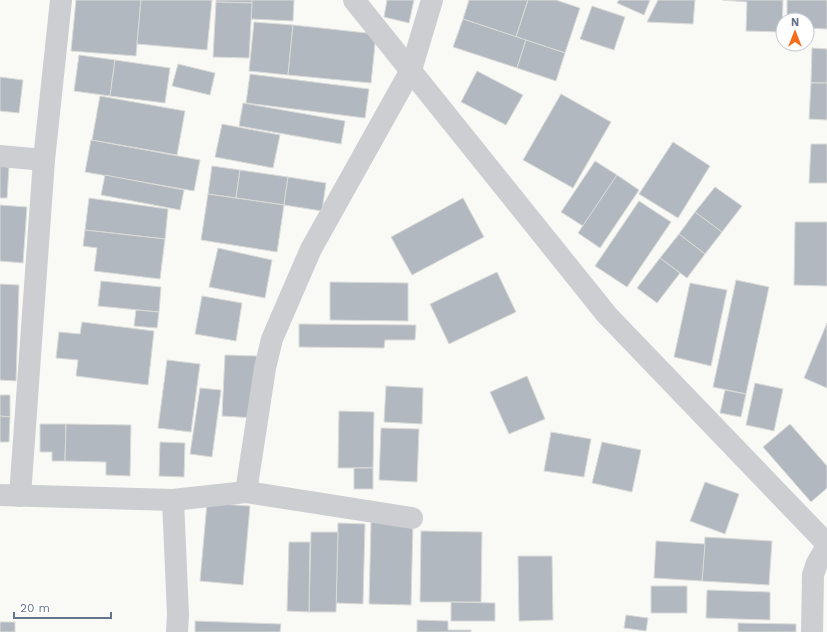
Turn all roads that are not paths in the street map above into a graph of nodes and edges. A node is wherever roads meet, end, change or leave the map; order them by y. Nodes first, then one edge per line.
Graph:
1 (61, 0) edge
2 (354, 0) edge
3 (432, 0) edge
4 (411, 70) junction
5 (0, 156) edge
6 (44, 160) junction
7 (246, 492) junction
8 (10, 496) edge
9 (173, 500) junction
10 (412, 518) dead end
11 (827, 545) edge
12 (177, 632) edge
13 (812, 632) edge

1 - 6 street
2 - 4 street
3 - 4 street
4 - 7 street
4 - 11 street
5 - 6 street
6 - 8 street
7 - 9 street
7 - 10 street
8 - 9 street
9 - 12 street
11 - 13 street

